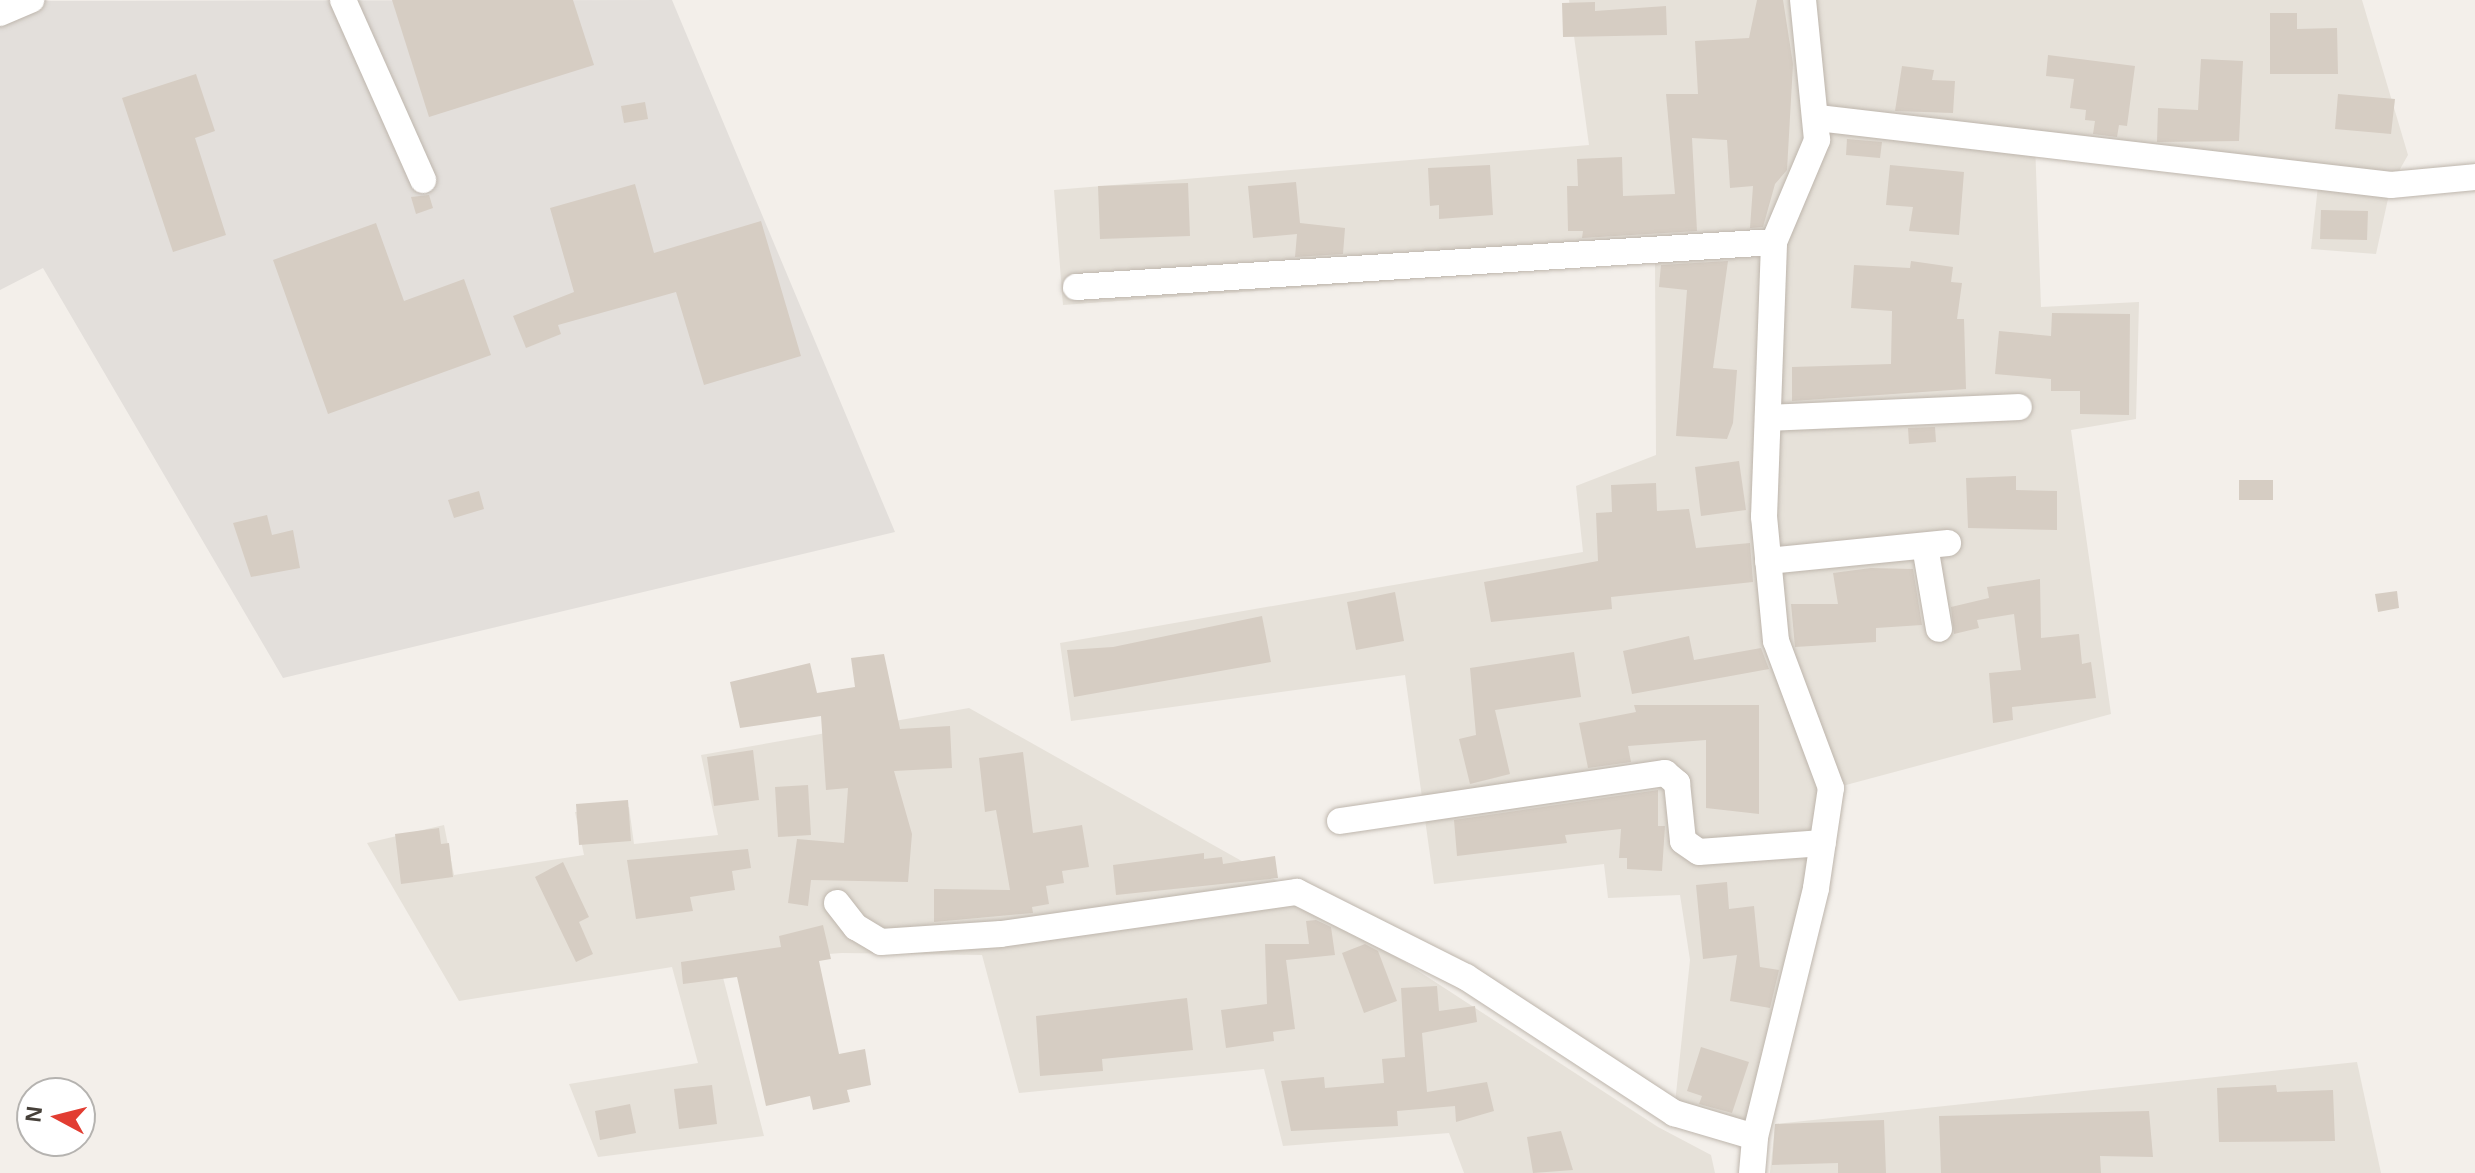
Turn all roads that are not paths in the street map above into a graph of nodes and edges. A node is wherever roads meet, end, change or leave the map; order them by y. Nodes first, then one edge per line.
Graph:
1 (31, 0) edge
2 (343, 0) edge
3 (1803, 0) edge
4 (0, 13) edge
5 (1818, 118) junction
6 (2475, 177) edge
7 (423, 180) dead end
8 (1774, 242) junction
9 (1076, 287) dead end
10 (2019, 407) dead end
11 (1768, 418) junction
12 (1768, 561) junction
13 (1939, 629) dead end
14 (1340, 821) dead end
15 (1823, 843) junction
16 (837, 903) dead end
17 (1755, 1137) junction
18 (1752, 1173) edge

1 - 4 street
2 - 7 street
3 - 5 street
5 - 6 street
5 - 8 street
8 - 9 street
8 - 11 street
10 - 11 street
11 - 12 street
12 - 13 street
12 - 15 street
14 - 15 street
15 - 17 street
16 - 17 street
17 - 18 street

